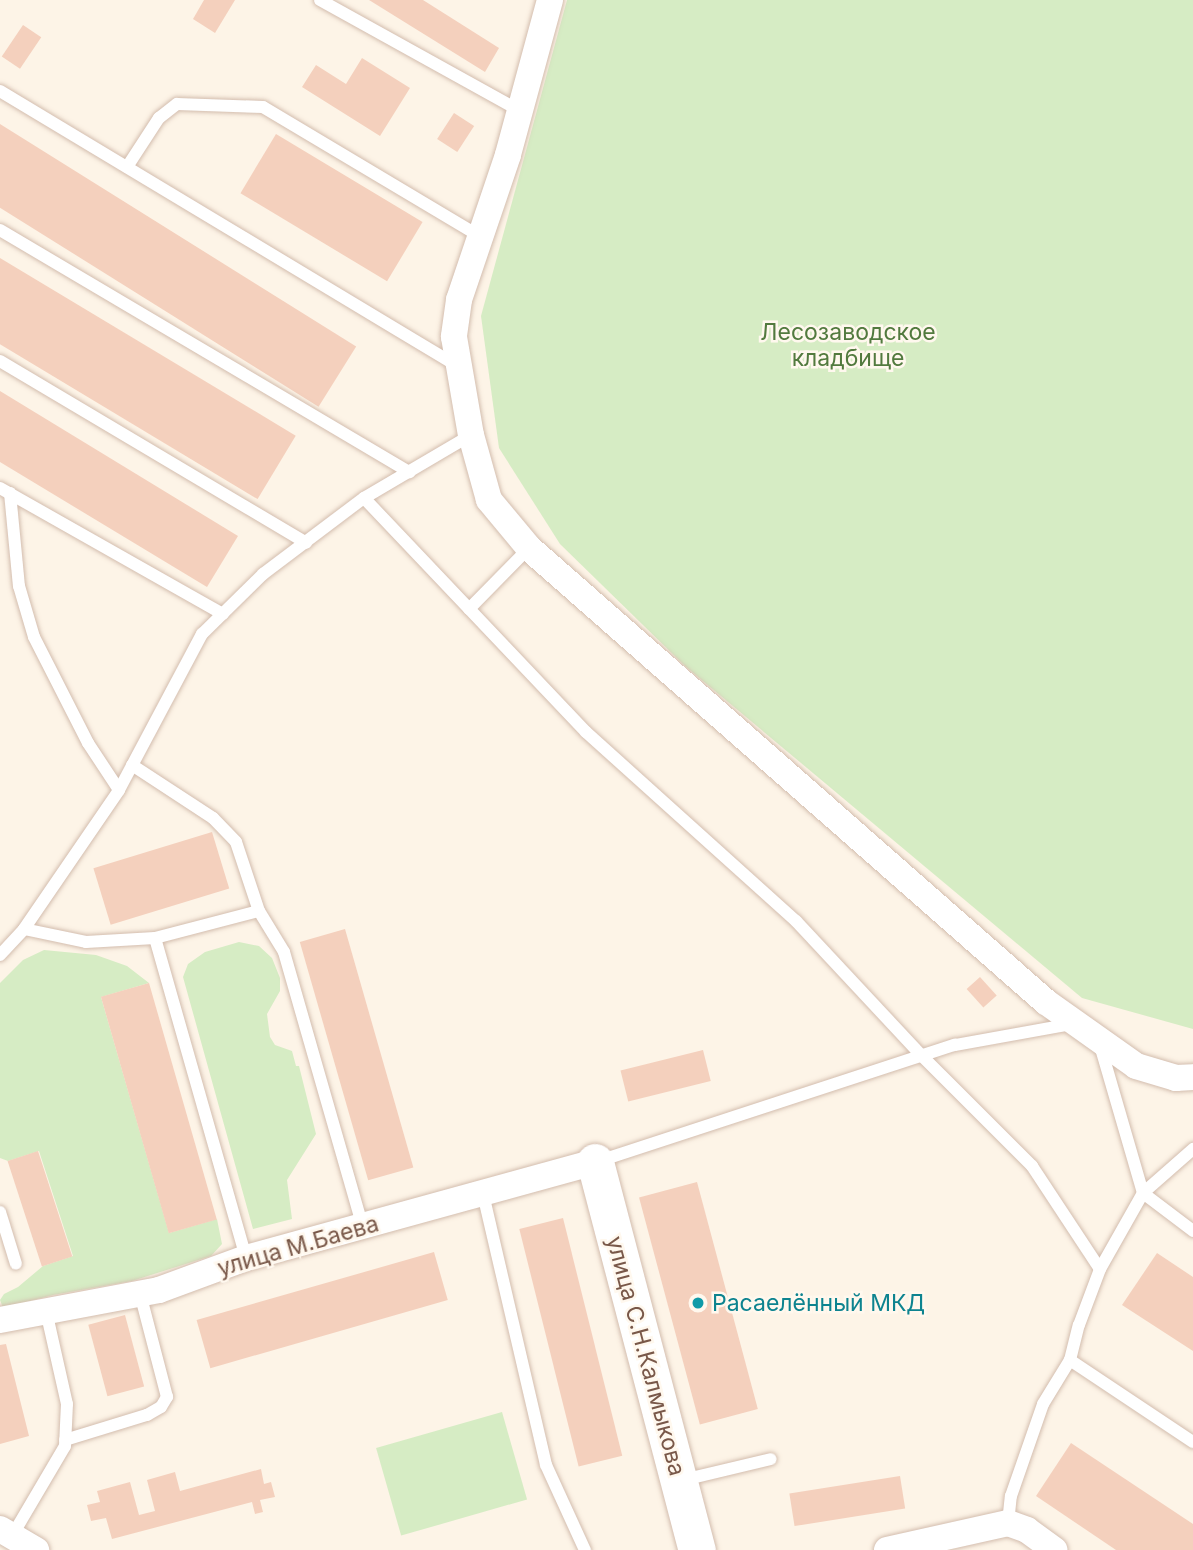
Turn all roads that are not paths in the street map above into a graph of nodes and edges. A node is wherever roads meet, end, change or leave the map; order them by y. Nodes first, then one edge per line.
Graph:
1 (320, 0) edge
2 (550, 0) edge
3 (0, 91) edge
4 (520, 111) junction
5 (127, 167) junction
6 (0, 230) edge
7 (481, 237) junction
8 (0, 361) edge
9 (459, 367) junction
10 (471, 435) junction
11 (410, 471) junction
12 (5, 491) edge
13 (364, 498) junction
14 (306, 543) junction
15 (529, 548) junction
16 (469, 609) junction
17 (223, 614) junction
18 (132, 765) junction
19 (119, 790) junction
20 (259, 911) junction
21 (24, 929) junction
22 (155, 937) junction
23 (0, 955) edge
24 (1076, 1024) junction
25 (1098, 1040) junction
26 (922, 1056) junction
27 (1193, 1077) edge
28 (1193, 1149) edge
29 (595, 1162) junction
30 (1143, 1193) junction
31 (483, 1194) junction
32 (0, 1212) edge
33 (363, 1227) junction
34 (1193, 1231) edge
35 (246, 1258) junction
36 (16, 1264) dead end
37 (1100, 1269) junction
38 (140, 1293) junction
39 (46, 1311) junction
40 (0, 1320) edge
41 (1070, 1360) junction
42 (65, 1440) junction
43 (1193, 1442) edge
44 (771, 1459) dead end
45 (679, 1481) junction
46 (1008, 1523) junction
47 (22, 1542) edge
48 (585, 1550) edge
49 (697, 1550) edge
50 (887, 1550) edge
51 (1055, 1550) edge

1 - 4 lane
2 - 4 street
3 - 5 lane
4 - 7 street
5 - 7 lane
5 - 9 lane
6 - 11 lane
7 - 9 street
8 - 14 lane
9 - 10 street
10 - 11 lane
10 - 15 street
11 - 13 lane
12 - 17 lane
12 - 19 lane
13 - 14 lane
13 - 16 lane
14 - 17 lane
15 - 16 lane
15 - 24 street
16 - 26 lane
17 - 18 lane
18 - 19 lane
18 - 20 lane
19 - 21 lane
20 - 22 lane
20 - 33 lane
21 - 22 lane
21 - 23 lane
22 - 35 lane
24 - 25 street
24 - 26 lane
25 - 27 street
25 - 30 lane
26 - 29 lane
26 - 37 lane
28 - 30 lane
29 - 31 street, улица М.Баева
29 - 45 street, улица С.Н.Калмыкова
30 - 34 lane
30 - 37 lane
31 - 33 street, улица М.Баева
31 - 48 lane
32 - 36 lane
33 - 35 street, улица М.Баева
35 - 38 street, улица М.Баева
37 - 41 lane
38 - 39 street, улица М.Баева
38 - 42 lane
39 - 40 street, улица М.Баева
39 - 42 lane
41 - 43 lane
41 - 46 lane
42 - 47 lane
44 - 45 lane
45 - 49 street, улица С.Н.Калмыкова
46 - 50 street
46 - 51 street

